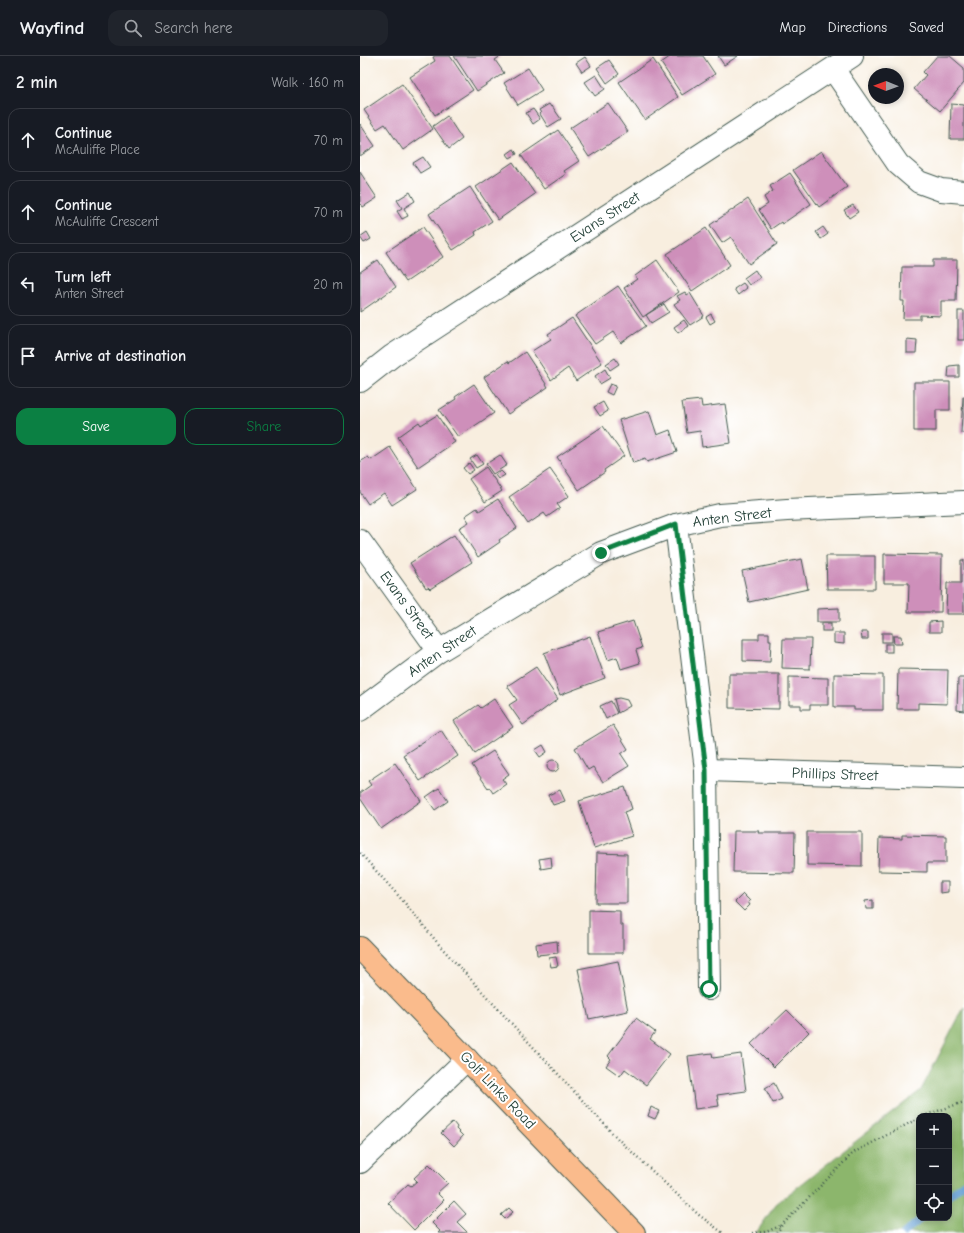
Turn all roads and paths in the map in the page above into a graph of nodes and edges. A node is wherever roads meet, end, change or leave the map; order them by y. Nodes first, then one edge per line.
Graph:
1 (852, 56) edge
2 (834, 69) junction
3 (964, 192) edge
4 (360, 381) edge
5 (964, 502) edge
6 (676, 524) junction
7 (360, 541) edge
8 (439, 651) junction
9 (360, 710) edge
10 (706, 770) junction
11 (964, 778) edge
12 (360, 853) edge
13 (360, 948) edge
14 (709, 989) dead end
15 (467, 1059) junction
16 (964, 1102) edge
17 (932, 1113) edge
18 (916, 1120) edge
19 (360, 1162) edge
20 (781, 1226) junction
21 (634, 1233) edge
22 (723, 1233) edge
23 (752, 1233) edge
24 (777, 1233) edge

1 - 2 street, Evans Street
2 - 3 street
2 - 4 street, Evans Street
5 - 6 street, Anten Street
6 - 8 street, Anten Street
6 - 10 street
7 - 8 street, Evans Street
8 - 9 street, Anten Street
10 - 11 street, Phillips Street
10 - 14 street
12 - 22 path
13 - 15 main road, Golf Links Road
15 - 19 street
15 - 21 main road, Golf Links Road
16 - 17 path
18 - 20 path
20 - 23 path
20 - 24 path

